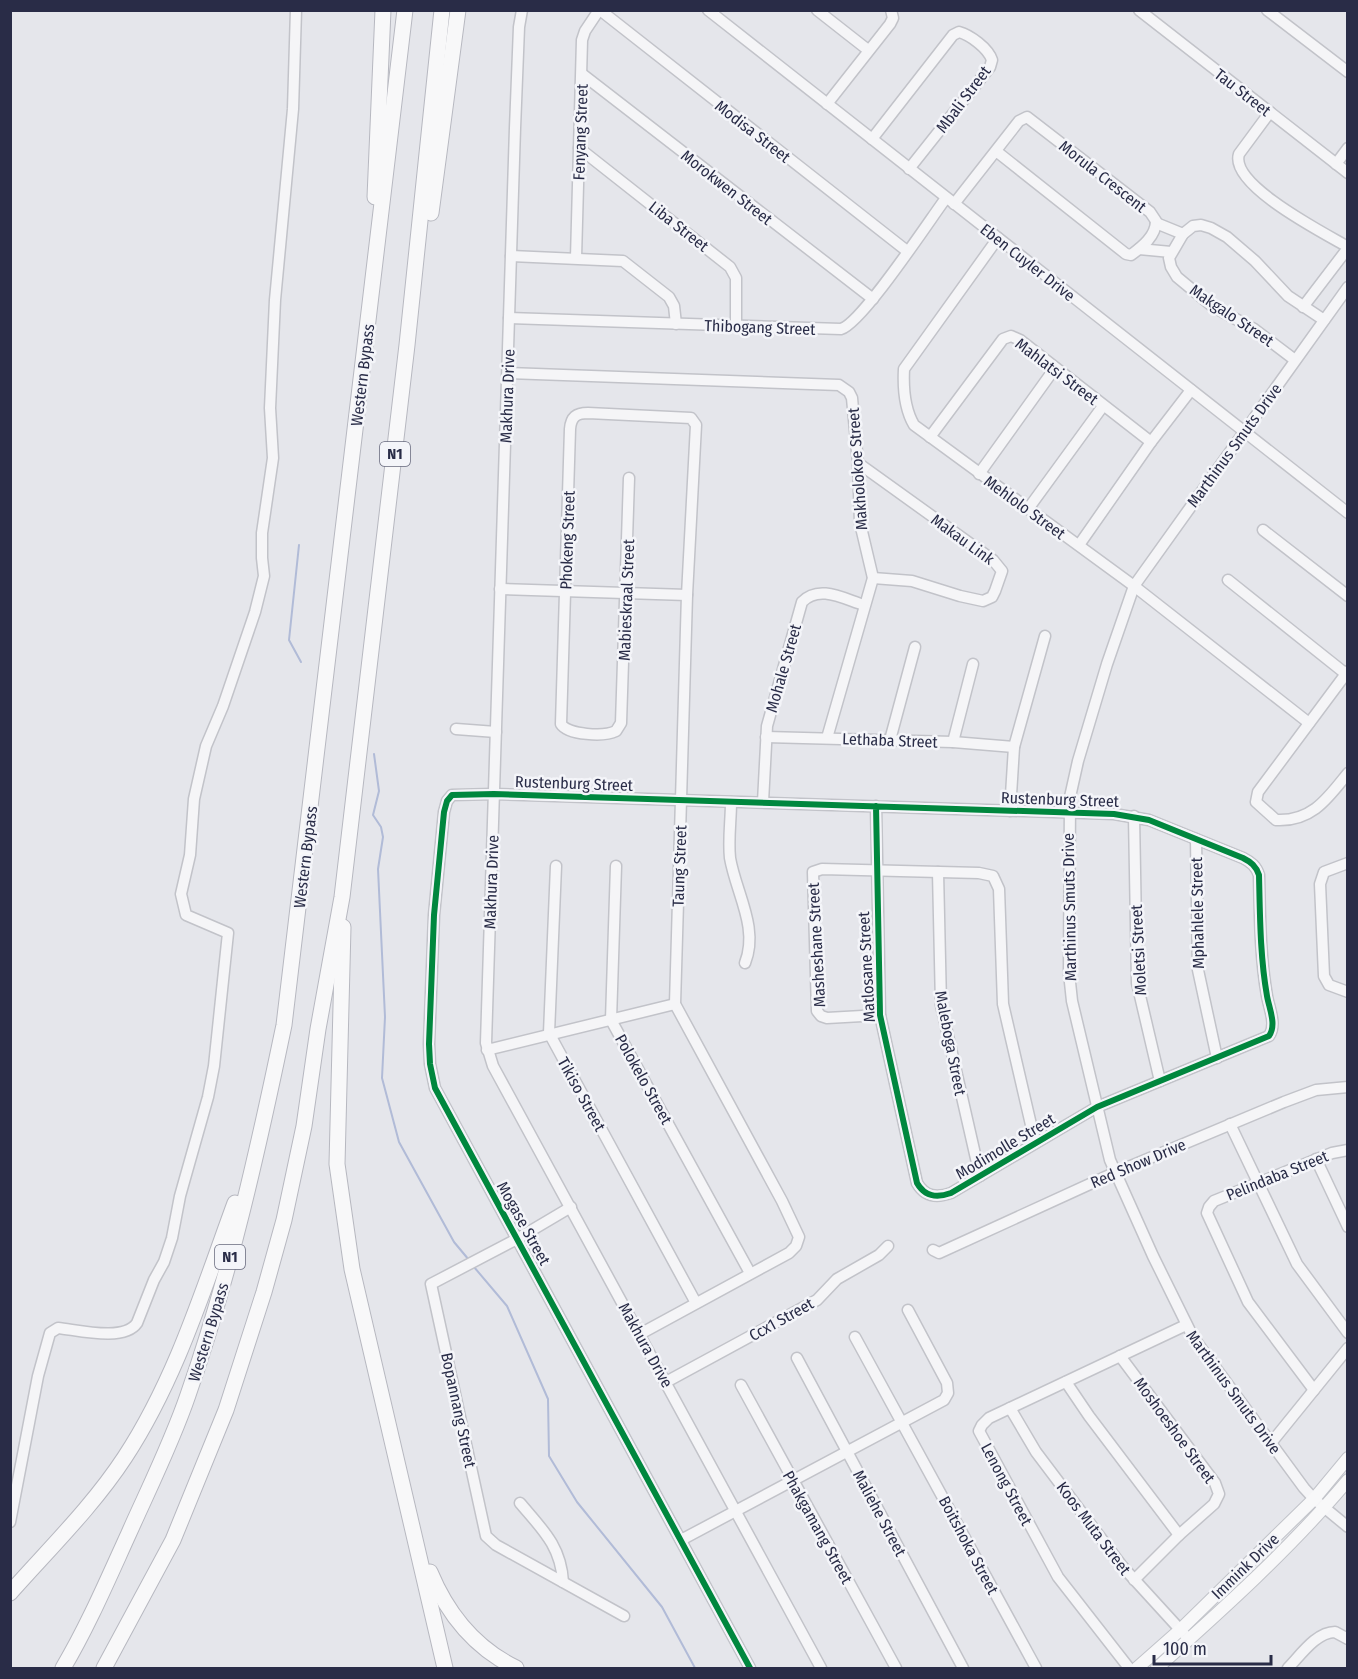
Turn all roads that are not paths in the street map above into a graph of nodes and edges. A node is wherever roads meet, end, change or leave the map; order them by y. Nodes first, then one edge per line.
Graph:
1 (296, 10) edge
2 (383, 10) edge
3 (405, 10) edge
4 (442, 10) edge
5 (458, 10) edge
6 (522, 10) edge
7 (599, 10) edge
8 (708, 10) edge
9 (817, 10) edge
10 (891, 10) edge
11 (1140, 10) edge
12 (1267, 10) edge
13 (868, 50) junction
14 (1347, 72) edge
15 (582, 74) junction
16 (827, 104) junction
17 (1270, 112) junction
18 (1019, 121) joint
19 (872, 139) junction
20 (579, 148) junction
21 (1347, 148) edge
22 (996, 151) junction
23 (1336, 164) junction
24 (909, 169) junction
25 (1347, 173) edge
26 (950, 201) junction
27 (1156, 223) junction
28 (1183, 234) junction
29 (998, 238) junction
30 (1347, 248) edge
31 (1139, 249) junction
32 (907, 251) junction
33 (1171, 252) junction
34 (511, 256) junction
35 (576, 258) junction
36 (1347, 287) edge
37 (873, 299) junction
38 (1303, 307) junction
39 (509, 318) junction
40 (1324, 320) junction
41 (675, 324) junction
42 (736, 326) junction
43 (366, 332) junction
44 (407, 345) junction
45 (1295, 360) junction
46 (1055, 368) junction
47 (508, 373) junction
48 (1191, 390) junction
49 (1103, 406) junction
50 (696, 425) joint
51 (1243, 432) junction
52 (930, 437) junction
53 (1151, 442) junction
54 (858, 463) junction
55 (979, 474) junction
56 (629, 478) dead end
57 (1028, 509) junction
58 (1347, 513) edge
59 (1263, 530) dead end
60 (1079, 545) junction
61 (873, 578) junction
62 (1228, 580) dead end
63 (1134, 586) junction
64 (501, 589) junction
65 (565, 590) junction
66 (627, 593) junction
67 (687, 595) junction
68 (1347, 596) edge
69 (864, 605) junction
70 (1046, 636) dead end
71 (915, 647) dead end
72 (974, 664) dead end
73 (1347, 673) edge
74 (621, 723) joint
75 (1309, 723) junction
76 (456, 729) dead end
77 (496, 732) junction
78 (766, 737) junction
79 (827, 738) junction
80 (890, 741) junction
81 (953, 742) junction
82 (1014, 747) junction
83 (1347, 773) edge
84 (494, 794) junction
85 (681, 799) junction
86 (731, 802) junction
87 (763, 802) junction
88 (876, 806) junction
89 (1010, 811) junction
90 (1068, 812) junction
91 (1134, 816) junction
92 (1196, 839) junction
93 (1347, 863) edge
94 (556, 866) dead end
95 (616, 866) dead end
96 (877, 870) junction
97 (938, 872) junction
98 (342, 897) junction
99 (745, 963) dead end
100 (1347, 992) edge
101 (675, 1004) junction
102 (880, 1015) junction
103 (611, 1020) junction
104 (549, 1033) junction
105 (488, 1050) junction
106 (1217, 1058) junction
107 (1160, 1081) junction
108 (1347, 1087) edge
109 (1097, 1107) junction
110 (1230, 1124) junction
111 (263, 1126) junction
112 (1035, 1142) junction
113 (1347, 1150) edge
114 (1316, 1160) junction
115 (1114, 1173) junction
116 (980, 1176) junction
117 (1259, 1182) junction
118 (925, 1193) joint
119 (571, 1207) junction
120 (1347, 1227) edge
121 (517, 1239) junction
122 (888, 1246) dead end
123 (933, 1250) dead end
124 (750, 1273) junction
125 (696, 1303) junction
126 (908, 1310) dead end
127 (1186, 1325) junction
128 (1347, 1333) edge
129 (640, 1334) junction
130 (855, 1337) dead end
131 (1347, 1348) edge
132 (1120, 1356) junction
133 (797, 1358) dead end
134 (666, 1382) junction
135 (1066, 1382) junction
136 (741, 1385) dead end
137 (1314, 1390) junction
138 (1010, 1408) junction
139 (902, 1422) junction
140 (1271, 1443) junction
141 (847, 1452) junction
142 (1347, 1458) edge
143 (400, 1471) junction
144 (792, 1480) junction
145 (1347, 1480) edge
146 (1314, 1499) junction
147 (520, 1503) dead end
148 (1324, 1508) junction
149 (737, 1510) junction
150 (10, 1522) edge
151 (1347, 1527) edge
152 (1179, 1535) junction
153 (681, 1540) junction
154 (1134, 1580) junction
155 (563, 1582) junction
156 (10, 1593) edge
157 (624, 1616) dead end
158 (1180, 1630) junction
159 (1347, 1639) edge
160 (1190, 1640) junction
161 (63, 1668) edge
162 (104, 1668) edge
163 (445, 1668) edge
164 (516, 1668) edge
165 (750, 1668) edge
166 (821, 1668) edge
167 (896, 1668) edge
168 (963, 1668) edge
169 (1035, 1668) edge
170 (1130, 1668) edge
171 (1137, 1668) edge
172 (1157, 1668) edge
173 (1288, 1668) edge

1 - 150 street
2 - 43 highway
3 - 43 highway, Western Bypass / N1
4 - 44 highway, N1
5 - 44 highway
6 - 34 street, Makhura Drive
7 - 15 street, Fenyang Street
7 - 32 street, Modisa Street
8 - 16 street, Eben Cuyler Drive
9 - 13 street
10 - 13 street
11 - 17 street, Tau Street
12 - 14 street
13 - 16 street
15 - 20 street, Fenyang Street
15 - 37 street, Morokwen Street
16 - 19 street, Eben Cuyler Drive
17 - 23 street, Tau Street
17 - 30 street
18 - 22 street, Thibogang Street
18 - 27 street, Morula Crescent
19 - 24 street, Eben Cuyler Drive
19 - 24 street, Mbali Street
20 - 35 street, Fenyang Street
20 - 42 street, Liba Street
21 - 23 street
22 - 26 street, Thibogang Street
22 - 31 street
23 - 25 street, Tau Street
24 - 26 street, Eben Cuyler Drive
26 - 29 street, Eben Cuyler Drive
26 - 32 street, Thibogang Street
27 - 28 street
27 - 31 street, Morula Crescent
28 - 33 street
28 - 38 street
29 - 48 street, Eben Cuyler Drive
29 - 52 street, Mehlolo Street
30 - 38 street
31 - 33 street
32 - 37 street, Thibogang Street
33 - 45 street, Makgalo Street
34 - 35 street
34 - 39 street, Makhura Drive
35 - 41 street
36 - 40 street, Marthinus Smuts Drive
37 - 42 street, Thibogang Street
38 - 40 street
39 - 41 street, Thibogang Street
39 - 47 street, Makhura Drive
40 - 45 street, Marthinus Smuts Drive
41 - 42 street, Thibogang Street
43 - 111 highway, Western Bypass / N1
44 - 98 highway, N1
45 - 51 street, Marthinus Smuts Drive
46 - 49 street, Mahlatsi Street
46 - 52 street, Mahlatsi Street
46 - 55 street
47 - 54 street, Makholokoe Street
47 - 64 street, Makhura Drive
48 - 51 street, Eben Cuyler Drive
48 - 53 street
49 - 53 street, Mahlatsi Street
49 - 57 street
50 - 65 street, Phokeng Street
50 - 67 street, Taung Street
51 - 58 street, Eben Cuyler Drive
51 - 63 street, Marthinus Smuts Drive
52 - 55 street, Mehlolo Street
53 - 60 street
54 - 61 street, Makholokoe Street
54 - 61 street, Makau Link
55 - 57 street, Mehlolo Street
56 - 66 street, Mabieskraal Street
57 - 60 street, Mehlolo Street
59 - 68 street
60 - 63 street, Mehlolo Street
61 - 69 street
62 - 73 street
63 - 75 street, Mehlolo Street
63 - 90 street, Marthinus Smuts Drive
64 - 65 street
64 - 77 street, Makhura Drive
65 - 66 street
65 - 74 street, Phokeng Street
66 - 67 street
66 - 74 street, Mabieskraal Street
67 - 85 street, Taung Street
69 - 78 street, Mohale Street
69 - 79 street
70 - 82 street
71 - 80 street
72 - 81 street
73 - 75 street
75 - 83 street
76 - 77 street
77 - 84 street, Makhura Drive
78 - 79 street, Lethaba Street
78 - 87 street, Mohale Street
79 - 80 street, Lethaba Street
80 - 81 street, Lethaba Street
81 - 82 street, Lethaba Street
82 - 89 street
84 - 85 street, Rustenburg Street
84 - 105 street, Makhura Drive
84 - 121 street, Mogase Street
85 - 86 street, Rustenburg Street
85 - 101 street, Taung Street
86 - 87 street, Rustenburg Street
86 - 99 street
87 - 88 street, Rustenburg Street
88 - 89 street, Rustenburg Street
88 - 96 street, Matlosane Street
89 - 90 street, Rustenburg Street
90 - 91 street, Rustenburg Street
90 - 109 street, Marthinus Smuts Drive
91 - 92 street, Rustenburg Street
91 - 107 street, Moletsi Street
92 - 106 street, Mphahlele Street
92 - 106 street, Rustenburg Street
93 - 100 street
94 - 104 street
95 - 103 street, Polokelo Street
96 - 97 street, Masheshane Street
96 - 102 street, Matlosane Street
96 - 102 street, Masheshane Street
97 - 112 street, Masheshane Street
97 - 116 street, Maleboga Street
98 - 143 highway
98 - 162 highway, N1
101 - 103 street
101 - 124 street
102 - 118 street, Matlosane Street
103 - 104 street
103 - 124 street, Polokelo Street
104 - 105 street
104 - 125 street, Tikiso Street
105 - 119 street, Makhura Drive
106 - 107 street, Rustenburg Street
107 - 109 street, Rustenburg Street
108 - 110 street, Red Show Drive
109 - 112 street, Modimolle Street
109 - 115 street, Marthinus Smuts Drive
110 - 115 street, Red Show Drive
110 - 117 street
111 - 156 highway
111 - 161 highway, Western Bypass / N1
112 - 116 street, Modimolle Street
113 - 114 street, Pelindaba Street
114 - 117 street, Pelindaba Street
114 - 120 street
115 - 123 street, Red Show Drive
115 - 127 street, Marthinus Smuts Drive
116 - 118 street, Modimolle Street
117 - 128 street
117 - 137 street, Pelindaba Street
119 - 121 street, Bopannang Street
119 - 129 street, Makhura Drive
121 - 153 street, Mogase Street
121 - 155 street, Bopannang Street
122 - 134 street, Ccx1 Street
124 - 125 street
125 - 129 street
126 - 139 street
127 - 132 street, Lenong Street
127 - 140 street, Marthinus Smuts Drive
129 - 134 street, Makhura Drive
130 - 139 street, Boitshoka Street
131 - 137 street
132 - 135 street, Lenong Street
132 - 152 street, Moshoeshoe Street
133 - 141 street, Maliehe Street
134 - 149 street, Makhura Drive
135 - 138 street, Lenong Street
135 - 152 street
136 - 144 street, Phakgamang Street
137 - 140 street
138 - 154 street, Koos Muta Street
138 - 170 street, Lenong Street
139 - 141 street
139 - 169 street, Boitshoka Street
140 - 146 street, Marthinus Smuts Drive
141 - 144 street
141 - 168 street, Maliehe Street
142 - 146 main road, Immink Drive
143 - 163 highway
143 - 164 highway
144 - 149 street
144 - 167 street, Phakgamang Street
145 - 148 main road, Immink Drive
146 - 148 street, Marthinus Smuts Drive
146 - 158 main road, Immink Drive
147 - 155 street
148 - 151 street, Marthinus Smuts Drive
148 - 160 main road, Immink Drive
149 - 153 street
149 - 166 street, Makhura Drive
152 - 154 street, Moshoeshoe Street
153 - 165 street, Mogase Street
154 - 158 street, Koos Muta Street
155 - 157 street, Bopannang Street
158 - 160 street, Koos Muta Street
158 - 171 main road, Immink Drive
159 - 173 street
160 - 172 main road, Immink Drive

